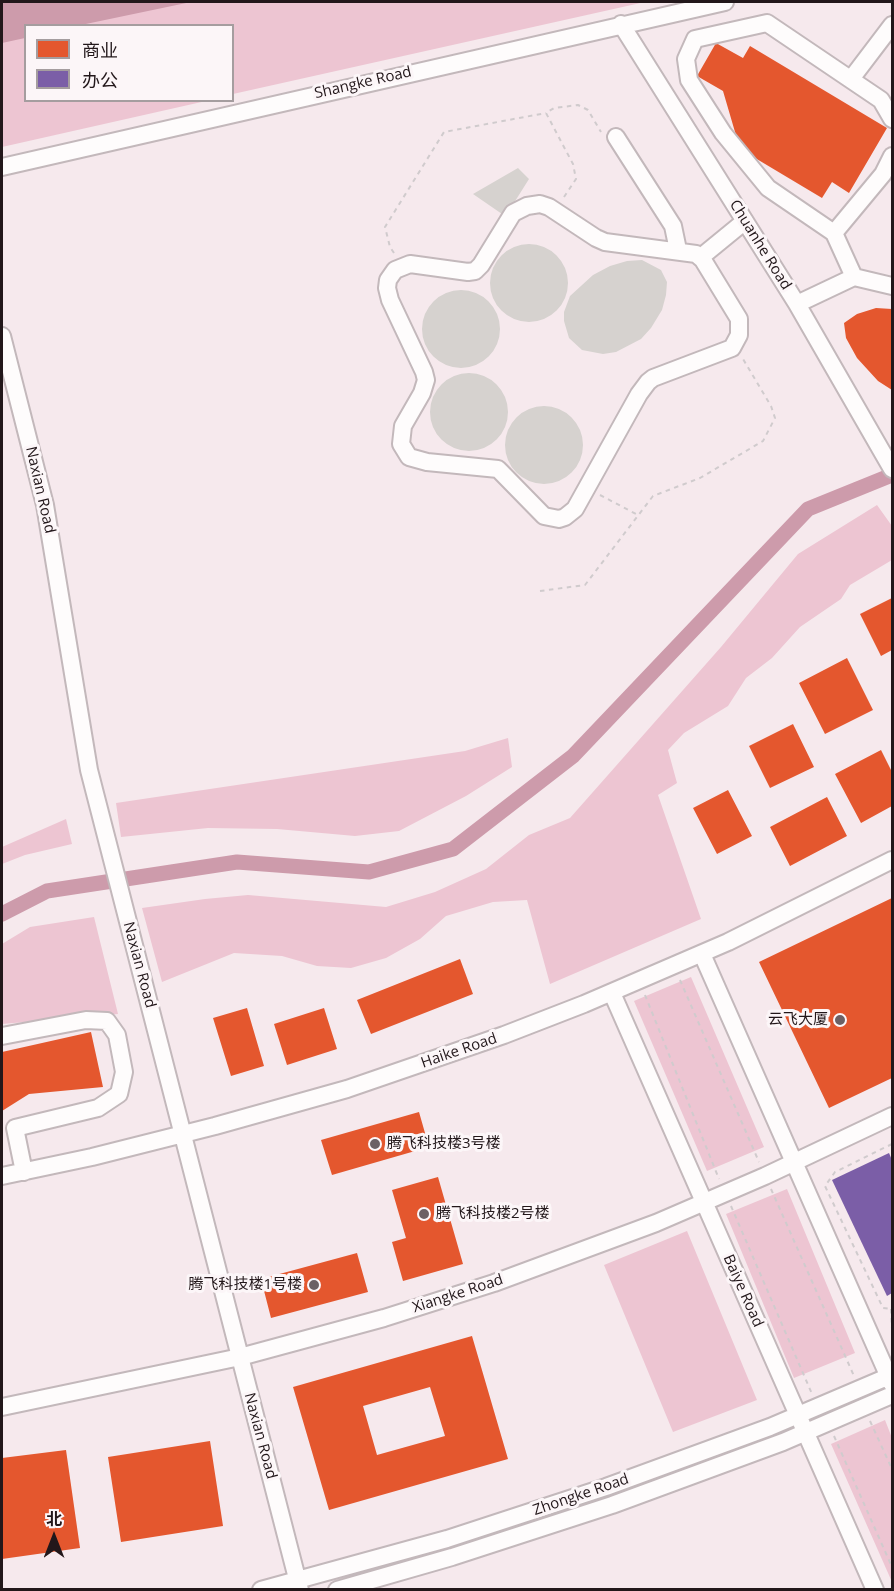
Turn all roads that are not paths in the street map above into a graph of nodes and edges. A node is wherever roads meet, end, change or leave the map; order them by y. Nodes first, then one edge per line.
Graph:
1 (725, 2) edge
2 (621, 24) junction
3 (892, 25) edge
4 (851, 80) junction
5 (892, 119) edge
6 (616, 137) road end
7 (892, 156) edge
8 (2, 167) edge
9 (745, 221) junction
10 (834, 233) junction
11 (678, 250) junction
12 (701, 257) junction
13 (854, 277) junction
14 (892, 286) edge
15 (797, 304) junction
16 (2, 336) edge
17 (4, 357) edge
18 (892, 469) edge
19 (892, 860) edge
20 (702, 954) junction
21 (612, 993) junction
22 (2, 1036) edge
23 (892, 1116) edge
24 (8, 1129) edge
25 (183, 1134) junction
26 (795, 1163) junction
27 (24, 1172) junction
28 (2, 1176) edge
29 (704, 1203) junction
30 (240, 1357) junction
31 (891, 1378) edge
32 (892, 1395) edge
33 (2, 1407) edge
34 (798, 1415) junction
35 (806, 1432) junction
36 (299, 1585) edge
37 (261, 1590) edge
38 (337, 1590) edge
39 (875, 1590) edge

1 - 2 street, Shangke Road
2 - 8 street, Shangke Road
2 - 9 street, Chuanhe Road
3 - 4 street
4 - 5 street
4 - 10 street
6 - 11 street
7 - 10 street
9 - 12 street
9 - 15 street, Chuanhe Road
10 - 13 street
11 - 12 street
11 - 12 street
13 - 14 street
13 - 15 street
15 - 18 street, Chuanhe Road
16 - 17 street, Naxian Road
17 - 25 street, Naxian Road
19 - 20 street, Haike Road
20 - 21 street, Haike Road
20 - 26 street
21 - 25 street, Haike Road
21 - 29 street, Baiye Road
22 - 24 street
23 - 26 street, Xiangke Road
24 - 27 street
25 - 27 street, Haike Road
25 - 30 street, Naxian Road
26 - 29 street, Xiangke Road
26 - 31 street
27 - 28 street, Haike Road
29 - 30 street, Xiangke Road
29 - 34 street, Baiye Road
30 - 33 street, Xiangke Road
30 - 36 street, Naxian Road
31 - 34 street, Zhongke Road
32 - 35 street, Zhongke Road
34 - 35 street, Baiye Road
34 - 36 street, Zhongke Road
35 - 38 street, Zhongke Road
35 - 39 street, Baiye Road
36 - 37 street, Zhongke Road

